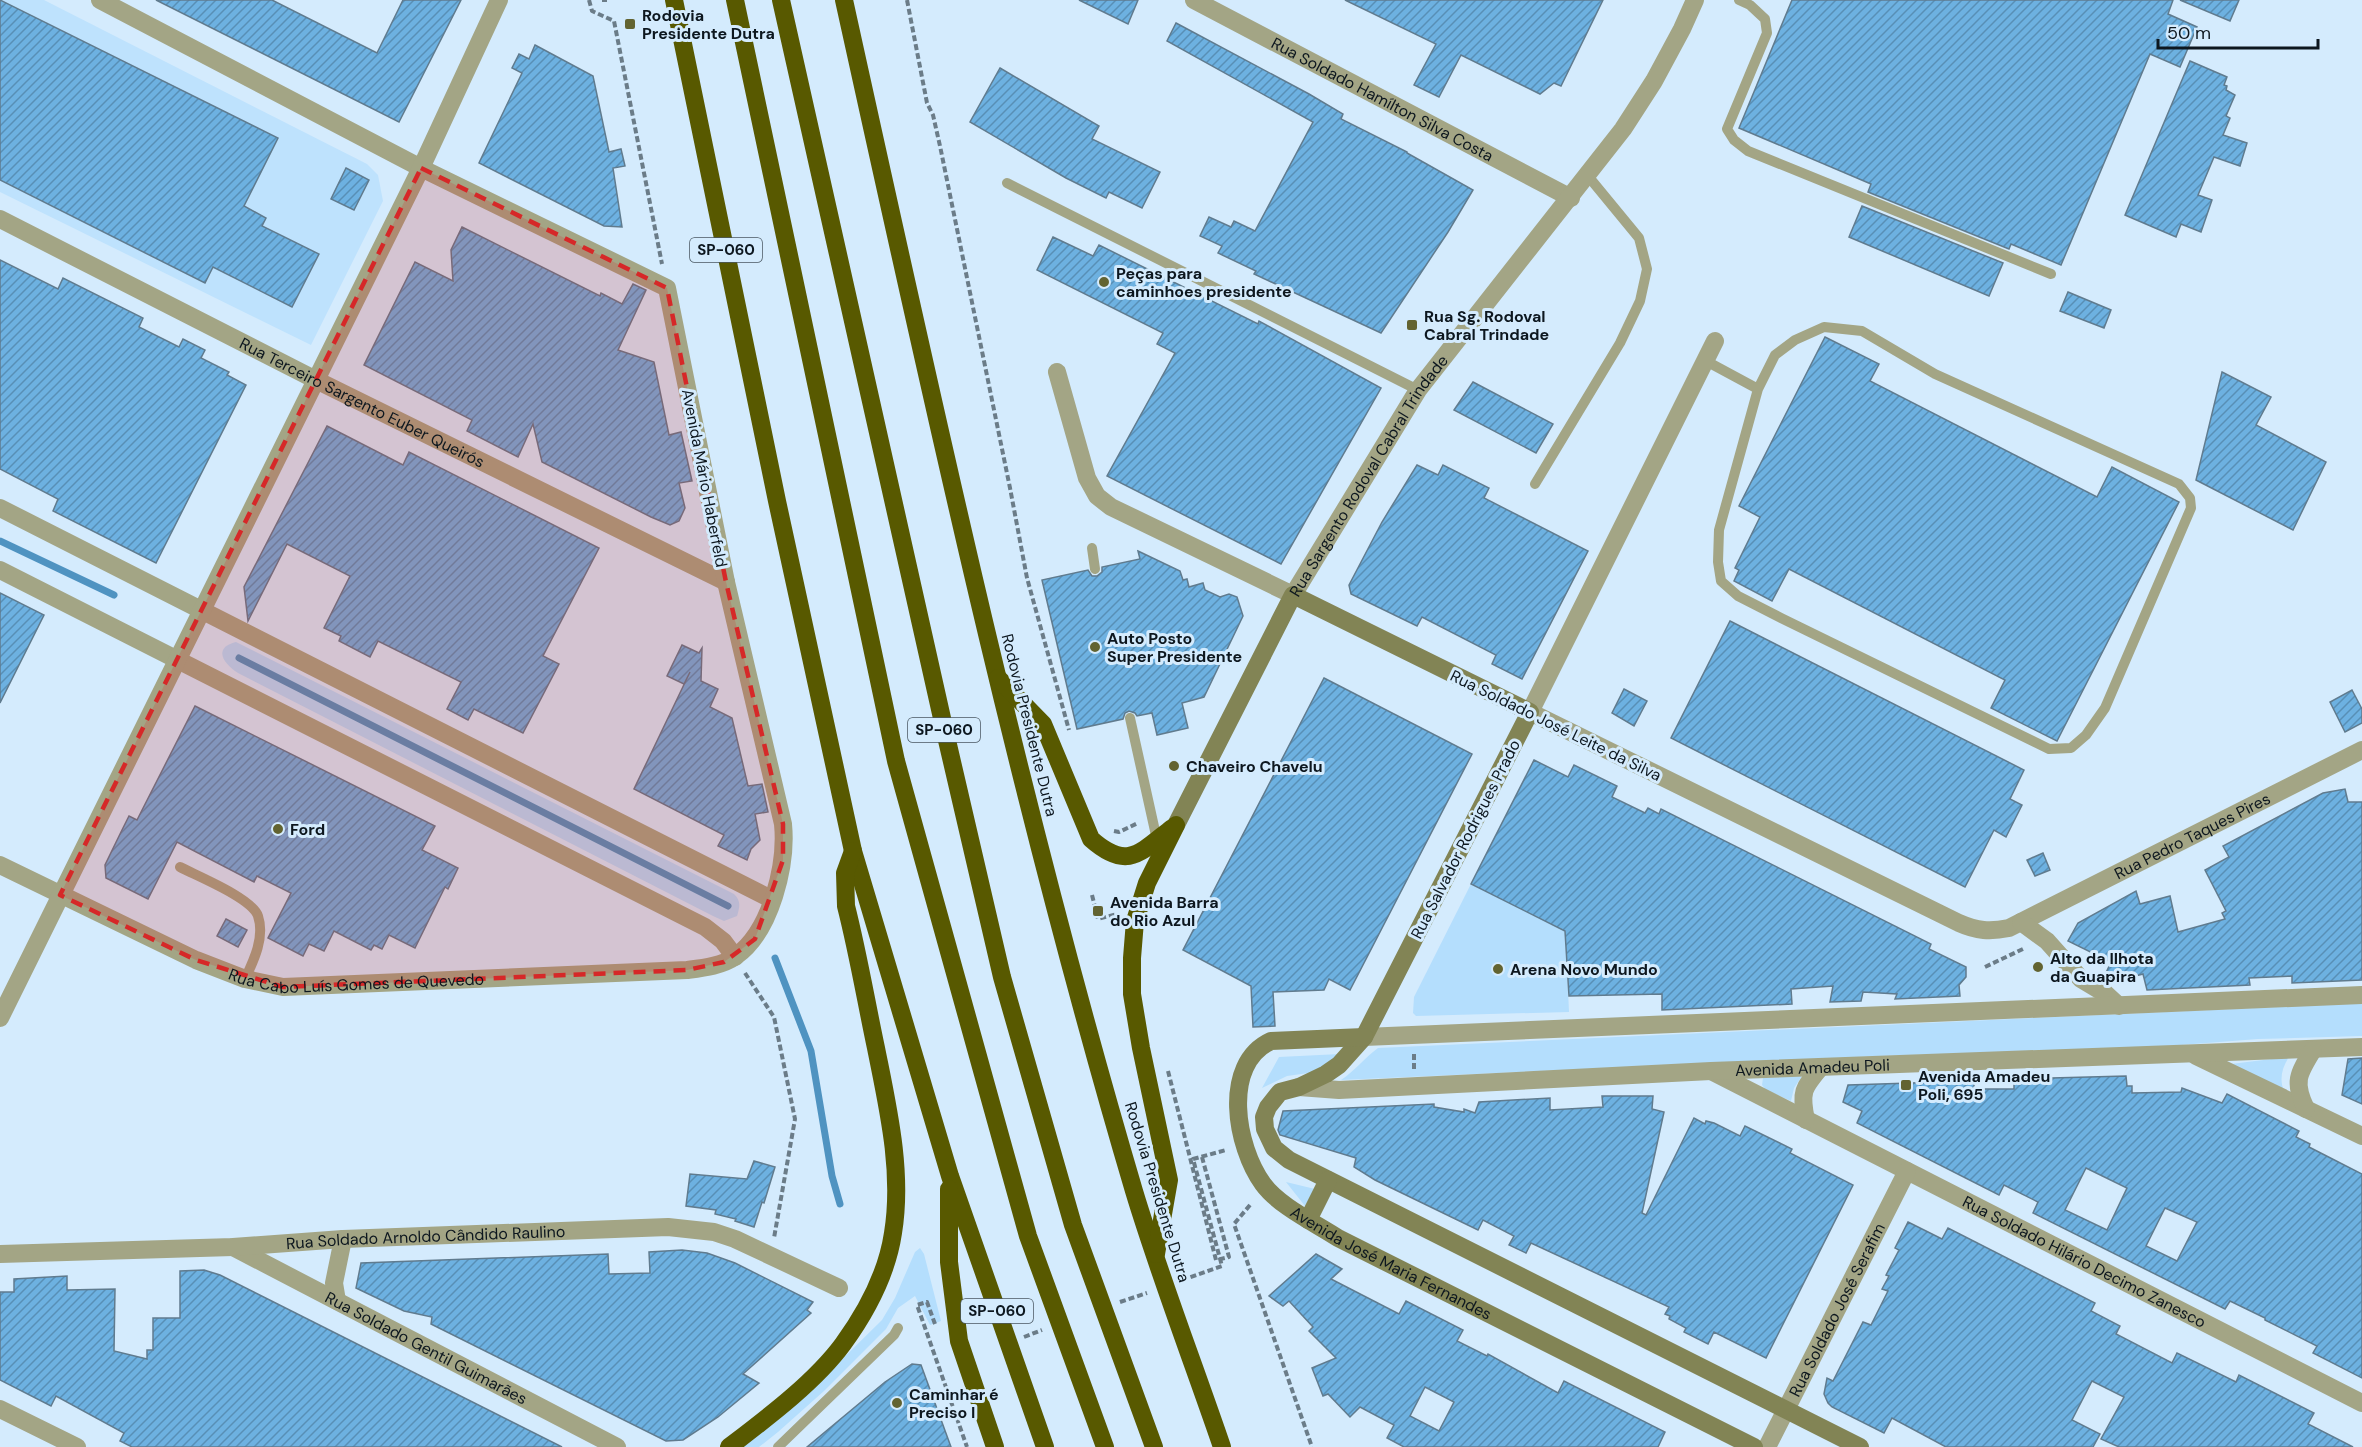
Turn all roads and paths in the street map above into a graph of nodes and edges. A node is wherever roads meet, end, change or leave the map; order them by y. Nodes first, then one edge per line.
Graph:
1 (100, 0) edge
2 (499, 0) edge
3 (589, 0) edge
4 (602, 0) edge
5 (607, 0) edge
6 (674, 0) edge
7 (735, 0) edge
8 (781, 0) edge
9 (844, 0) edge
10 (907, 0) edge
11 (1194, 0) edge
12 (1695, 0) edge
13 (1739, 0) edge
14 (421, 168) junction
15 (1588, 176) junction
16 (1007, 183) dead end
17 (1571, 198) junction
18 (0, 219) edge
19 (2051, 274) dead end
20 (667, 288) junction
21 (1715, 340) dead end
22 (1706, 361) junction
23 (1057, 372) dead end
24 (316, 380) junction
25 (1758, 389) junction
26 (1418, 390) junction
27 (1535, 484) dead end
28 (0, 508) edge
29 (1092, 548) dead end
30 (1095, 569) dead end
31 (0, 570) edge
32 (726, 582) junction
33 (1293, 595) junction
34 (203, 610) junction
35 (178, 660) junction
36 (998, 677) junction
37 (1530, 712) junction
38 (1130, 718) dead end
39 (1070, 735) dead end
40 (2357, 755) edge
41 (1151, 815) junction
42 (1176, 825) junction
43 (1110, 830) dead end
44 (1157, 840) junction
45 (853, 851) junction
46 (0, 865) edge
47 (180, 867) dead end
48 (60, 895) junction
49 (1092, 895) dead end
50 (771, 899) junction
51 (1124, 912) dead end
52 (2021, 922) junction
53 (2026, 947) dead end
54 (735, 957) junction
55 (1985, 967) dead end
56 (245, 979) junction
57 (2362, 995) edge
58 (2119, 1006) junction
59 (0, 1018) edge
60 (1364, 1037) junction
61 (2362, 1047) edge
62 (2313, 1050) junction
63 (1414, 1052) dead end
64 (2191, 1054) junction
65 (1821, 1067) junction
66 (1167, 1068) dead end
67 (1711, 1071) junction
68 (1413, 1074) dead end
69 (1299, 1087) junction
70 (2306, 1109) junction
71 (1806, 1120) junction
72 (2362, 1136) edge
73 (1229, 1149) dead end
74 (1202, 1157) junction
75 (1907, 1171) junction
76 (950, 1176) junction
77 (1328, 1180) junction
78 (1250, 1205) dead end
79 (1308, 1220) junction
80 (343, 1239) junction
81 (233, 1247) junction
82 (0, 1254) edge
83 (1156, 1256) junction
84 (770, 1257) junction
85 (1222, 1266) dead end
86 (838, 1288) dead end
87 (337, 1301) junction
88 (927, 1302) dead end
89 (898, 1328) dead end
90 (2362, 1403) edge
91 (0, 1409) edge
92 (1786, 1409) junction
93 (77, 1447) edge
94 (617, 1447) edge
95 (729, 1447) edge
96 (778, 1447) edge
97 (968, 1447) edge
98 (995, 1447) edge
99 (1045, 1447) edge
100 (1105, 1447) edge
101 (1154, 1447) edge
102 (1222, 1447) edge
103 (1312, 1447) edge
104 (1754, 1447) edge
105 (1767, 1447) edge
106 (1860, 1447) edge

1 - 14 street
2 - 14 street
3 - 20 path
4 - 5 path
6 - 45 highway, SP-060
7 - 100 highway, SP-060
8 - 101 highway, SP-060
9 - 36 highway, Rodovia Presidente Dutra
10 - 39 path
11 - 17 street, Rua Soldado Hamílton Silva Costa
12 - 15 street, Rua Sargento Rodoval Cabral Trindade
13 - 19 lane
14 - 20 street
14 - 24 street
15 - 17 street, Rua Sargento Rodoval Cabral Trindade
15 - 27 lane
16 - 26 lane
17 - 26 street, Rua Sargento Rodoval Cabral Trindade
18 - 24 street, Rua Terceiro Sargento Euber Queirós
20 - 32 street, Avenida Mário Haberfeld
21 - 22 street, Rua Salvador Rodrigues Prado
22 - 25 lane
22 - 37 street, Rua Salvador Rodrigues Prado
23 - 33 street, Rua Soldado José Leite da Silva
24 - 32 street, Rua Terceiro Sargento Euber Queirós
24 - 34 street
25 - 25 lane
26 - 33 street, Rua Sargento Rodoval Cabral Trindade
28 - 34 street
29 - 30 lane
31 - 35 street
32 - 50 street, Avenida Mário Haberfeld
33 - 37 main road, Rua Soldado José Leite da Silva
33 - 42 main road, Rua Sargento Rodoval Cabral Trindade
34 - 35 street
34 - 50 street
35 - 48 street
35 - 54 street
36 - 44 highway
36 - 83 highway, Rodovia Presidente Dutra
37 - 52 street, Rua Soldado José Leite da Silva
37 - 60 main road, Rua Salvador Rodrigues Prado
38 - 41 lane
40 - 52 street, Rua Pedro Taques Pires
41 - 43 path
41 - 44 lane
42 - 44 highway
42 - 83 highway
45 - 76 highway, SP-060
45 - 95 highway
46 - 48 street, Rua Cabo Luís Gomes de Quevedo
47 - 56 lane
48 - 56 street, Rua Cabo Luís Gomes de Quevedo
48 - 59 street
49 - 51 path
50 - 54 street, Avenida Mário Haberfeld
52 - 58 street
53 - 55 path
54 - 56 street, Rua Cabo Luís Gomes de Quevedo
54 - 84 path
57 - 58 street
58 - 60 street
60 - 69 main road, Rua Salvador Rodrigues Prado
60 - 79 main road, Avenida José Maria Fernandes
61 - 62 street, Avenida Amadeu Poli
62 - 64 street, Avenida Amadeu Poli
62 - 70 street
63 - 68 path
64 - 65 street, Avenida Amadeu Poli
64 - 70 street
65 - 67 street, Avenida Amadeu Poli
65 - 71 street
66 - 74 path
67 - 69 street, Avenida Amadeu Poli
67 - 71 street, Rua Soldado Hilário Decimo Zanesco
69 - 77 main road
70 - 72 street
71 - 75 street, Rua Soldado Hilário Decimo Zanesco
73 - 74 path
74 - 85 path
75 - 90 street, Rua Soldado Hilário Decimo Zanesco
75 - 92 street, Rua Soldado José Serafim
76 - 98 highway
76 - 99 highway, SP-060
77 - 79 main road
77 - 92 main road
78 - 103 path
79 - 104 main road, Avenida José Maria Fernandes
80 - 81 street, Rua Soldado Arnoldo Cândido Raulino
80 - 84 street, Rua Soldado Arnoldo Cândido Raulino
80 - 87 street
81 - 82 street, Rua Soldado Arnoldo Cândido Raulino
81 - 87 street, Rua Soldado Gentil Guimarães
83 - 102 highway, Rodovia Presidente Dutra
84 - 86 street, Rua Soldado Arnoldo Cândido Raulino
87 - 94 street, Rua Soldado Gentil Guimarães
88 - 97 path
89 - 96 lane
91 - 93 street
92 - 105 street, Rua Soldado José Serafim
92 - 106 main road

